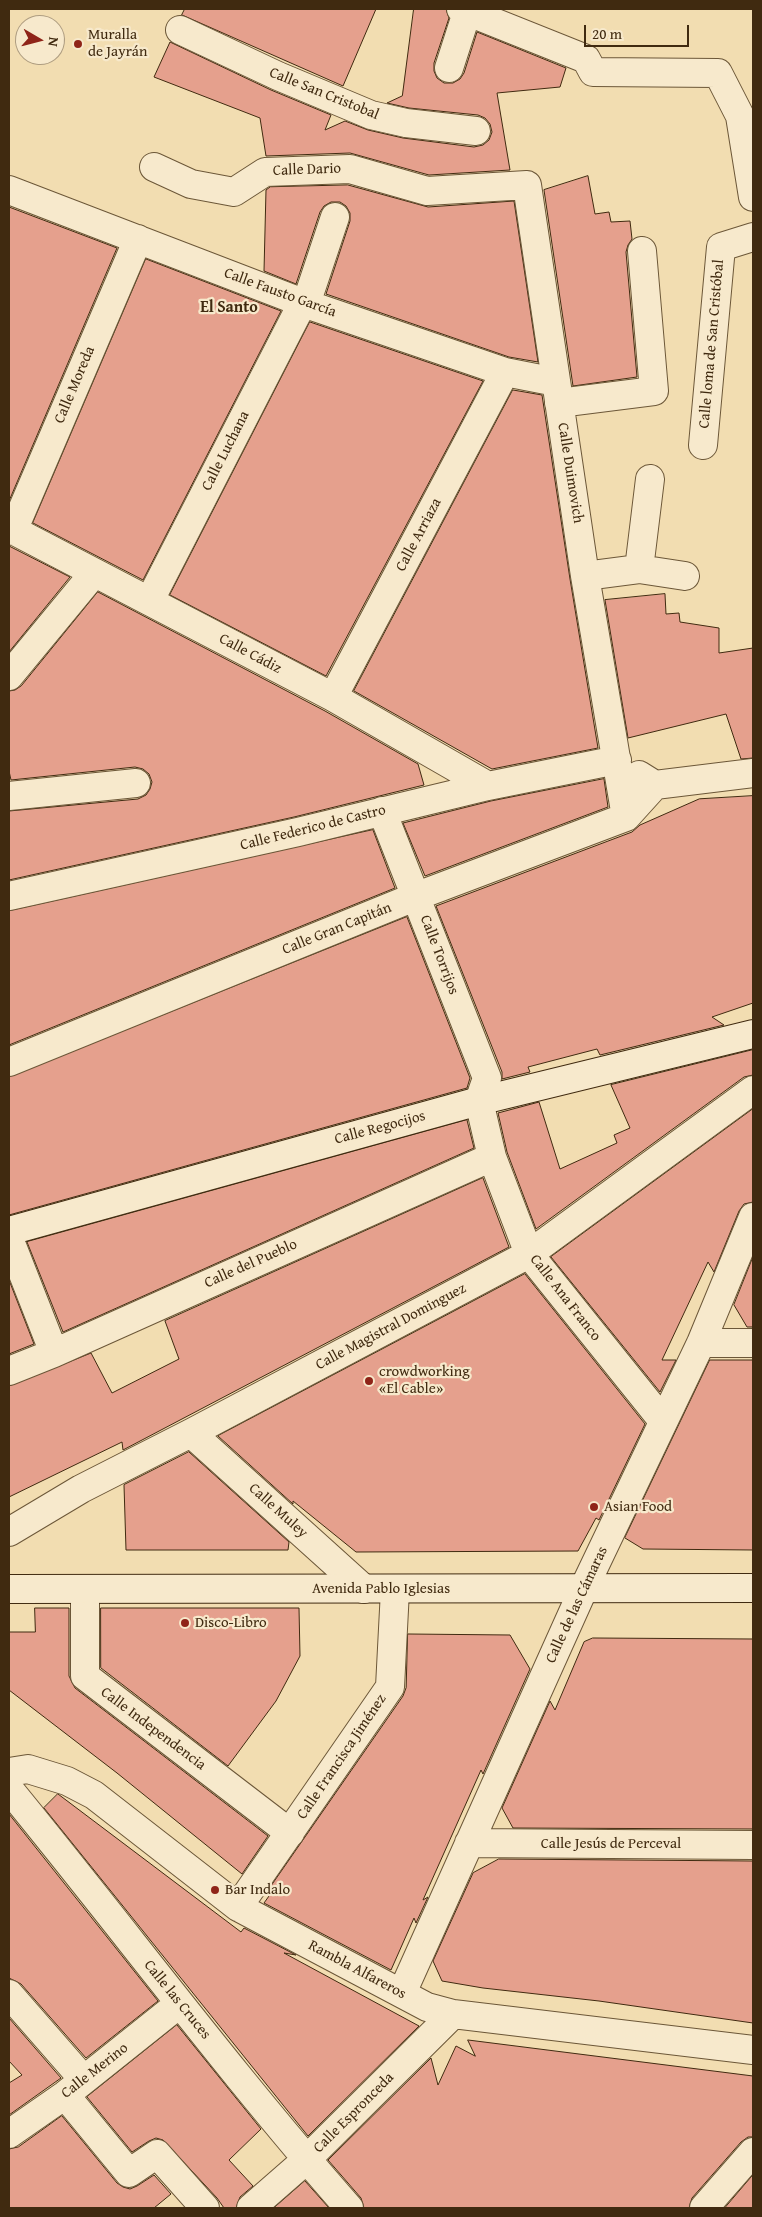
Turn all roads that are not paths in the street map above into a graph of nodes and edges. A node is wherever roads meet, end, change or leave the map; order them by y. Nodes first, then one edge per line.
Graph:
1 (466, 9) edge
2 (180, 30) dead end
3 (449, 68) dead end
4 (476, 130) dead end
5 (154, 167) dead end
6 (528, 185) joint
7 (9, 190) edge
8 (753, 197) edge
9 (335, 217) dead end
10 (753, 237) edge
11 (138, 239) junction
12 (642, 251) dead end
13 (304, 303) junction
14 (505, 372) junction
15 (558, 392) junction
16 (702, 446) dead end
17 (650, 479) dead end
18 (11, 529) edge
19 (639, 569) junction
20 (94, 573) junction
21 (585, 576) junction
22 (685, 576) dead end
23 (150, 600) junction
24 (9, 676) edge
25 (333, 698) junction
26 (616, 760) junction
27 (753, 773) edge
28 (136, 783) dead end
29 (655, 785) junction
30 (488, 786) junction
31 (9, 796) edge
32 (382, 811) junction
33 (626, 817) junction
34 (9, 892) edge
35 (9, 896) edge
36 (417, 896) junction
37 (753, 1034) edge
38 (9, 1062) edge
39 (753, 1090) edge
40 (479, 1101) junction
41 (492, 1156) junction
42 (753, 1218) edge
43 (9, 1231) edge
44 (9, 1238) edge
45 (529, 1254) junction
46 (700, 1343) junction
47 (753, 1343) edge
48 (54, 1353) junction
49 (9, 1371) edge
50 (663, 1421) junction
51 (192, 1433) junction
52 (9, 1532) edge
53 (753, 1588) edge
54 (9, 1589) edge
55 (364, 1589) junction
56 (85, 1590) junction
57 (395, 1590) junction
58 (583, 1590) junction
59 (9, 1772) edge
60 (9, 1789) edge
61 (290, 1834) junction
62 (469, 1843) junction
63 (753, 1845) edge
64 (238, 1907) junction
65 (402, 1993) junction
66 (9, 1994) edge
67 (179, 2004) junction
68 (453, 2014) junction
69 (753, 2050) edge
70 (74, 2088) junction
71 (9, 2134) edge
72 (753, 2152) edge
73 (306, 2160) junction
74 (205, 2208) edge
75 (251, 2208) edge
76 (349, 2208) edge
77 (704, 2208) edge

1 - 3 street
1 - 8 street
2 - 4 street, Calle San Cristobal
5 - 6 street, Calle Dario
6 - 15 street, Calle Duimovich
7 - 11 street, Calle Fausto García
9 - 13 street, Calle Luchana
10 - 16 street, Calle loma de San Cristóbal
11 - 13 street, Calle Fausto García
11 - 18 street, Calle Moreda
12 - 15 street, Calle Fausto García
13 - 14 street, Calle Fausto García
13 - 23 street, Calle Luchana
14 - 15 street, Calle Fausto García
14 - 25 street, Calle Arriaza
15 - 21 street, Calle Duimovich
17 - 19 street
18 - 20 street, Calle Cádiz
19 - 21 street
19 - 22 street
20 - 23 street, Calle Cádiz
20 - 24 street
21 - 26 street, Calle Duimovich
23 - 25 street, Calle Cádiz
25 - 30 street, Calle Cádiz
26 - 29 street
26 - 30 street, Calle Federico de Castro
26 - 33 street, Calle Duimovich
27 - 29 street
28 - 31 street
29 - 33 street, Calle Gran Capitán
30 - 32 street, Calle Federico de Castro
32 - 35 street, Calle Federico de Castro
32 - 36 street, Calle Torrijos
33 - 36 street, Calle Gran Capitán
34 - 35 street
36 - 38 street, Calle Gran Capitán
36 - 40 street, Calle Torrijos
37 - 40 street, Calle Regocijos
39 - 45 street, Calle Magistral Dominguez
40 - 41 street, Calle Ana Franco
40 - 43 street, Calle Regocijos
41 - 45 street, Calle Ana Franco
41 - 48 street, Calle del Pueblo
42 - 46 street, Calle de las Cámaras
44 - 48 street
45 - 50 street, Calle Ana Franco
45 - 51 street, Calle Magistral Dominguez
46 - 47 street
46 - 50 street, Calle de las Cámaras
48 - 49 street, Calle del Pueblo
50 - 58 street, Calle de las Cámaras
51 - 52 street, Calle Magistral Dominguez
51 - 55 street, Calle Muley
53 - 58 street, Avenida Pablo Iglesias
54 - 56 street, Avenida Pablo Iglesias
55 - 56 street, Avenida Pablo Iglesias
55 - 57 street, Avenida Pablo Iglesias
56 - 61 street, Calle Independencia
57 - 58 street, Avenida Pablo Iglesias
57 - 61 street, Calle Francisca Jiménez
58 - 62 street, Calle de las Cámaras
59 - 64 street, Rambla Alfareros
60 - 67 street, Calle las Cruces
61 - 64 street, Calle Francisca Jiménez
62 - 63 street, Calle Jesús de Perceval
62 - 65 street, Calle de las Cámaras
64 - 65 street, Rambla Alfareros
65 - 68 street, Rambla Alfareros
66 - 70 street
67 - 70 street, Calle Merino
67 - 73 street, Calle las Cruces
68 - 69 street, Rambla Alfareros
68 - 73 street, Calle Espronceda
70 - 71 street, Calle Merino
70 - 74 street
72 - 77 street
73 - 75 street, Calle Espronceda
73 - 76 street, Calle las Cruces

